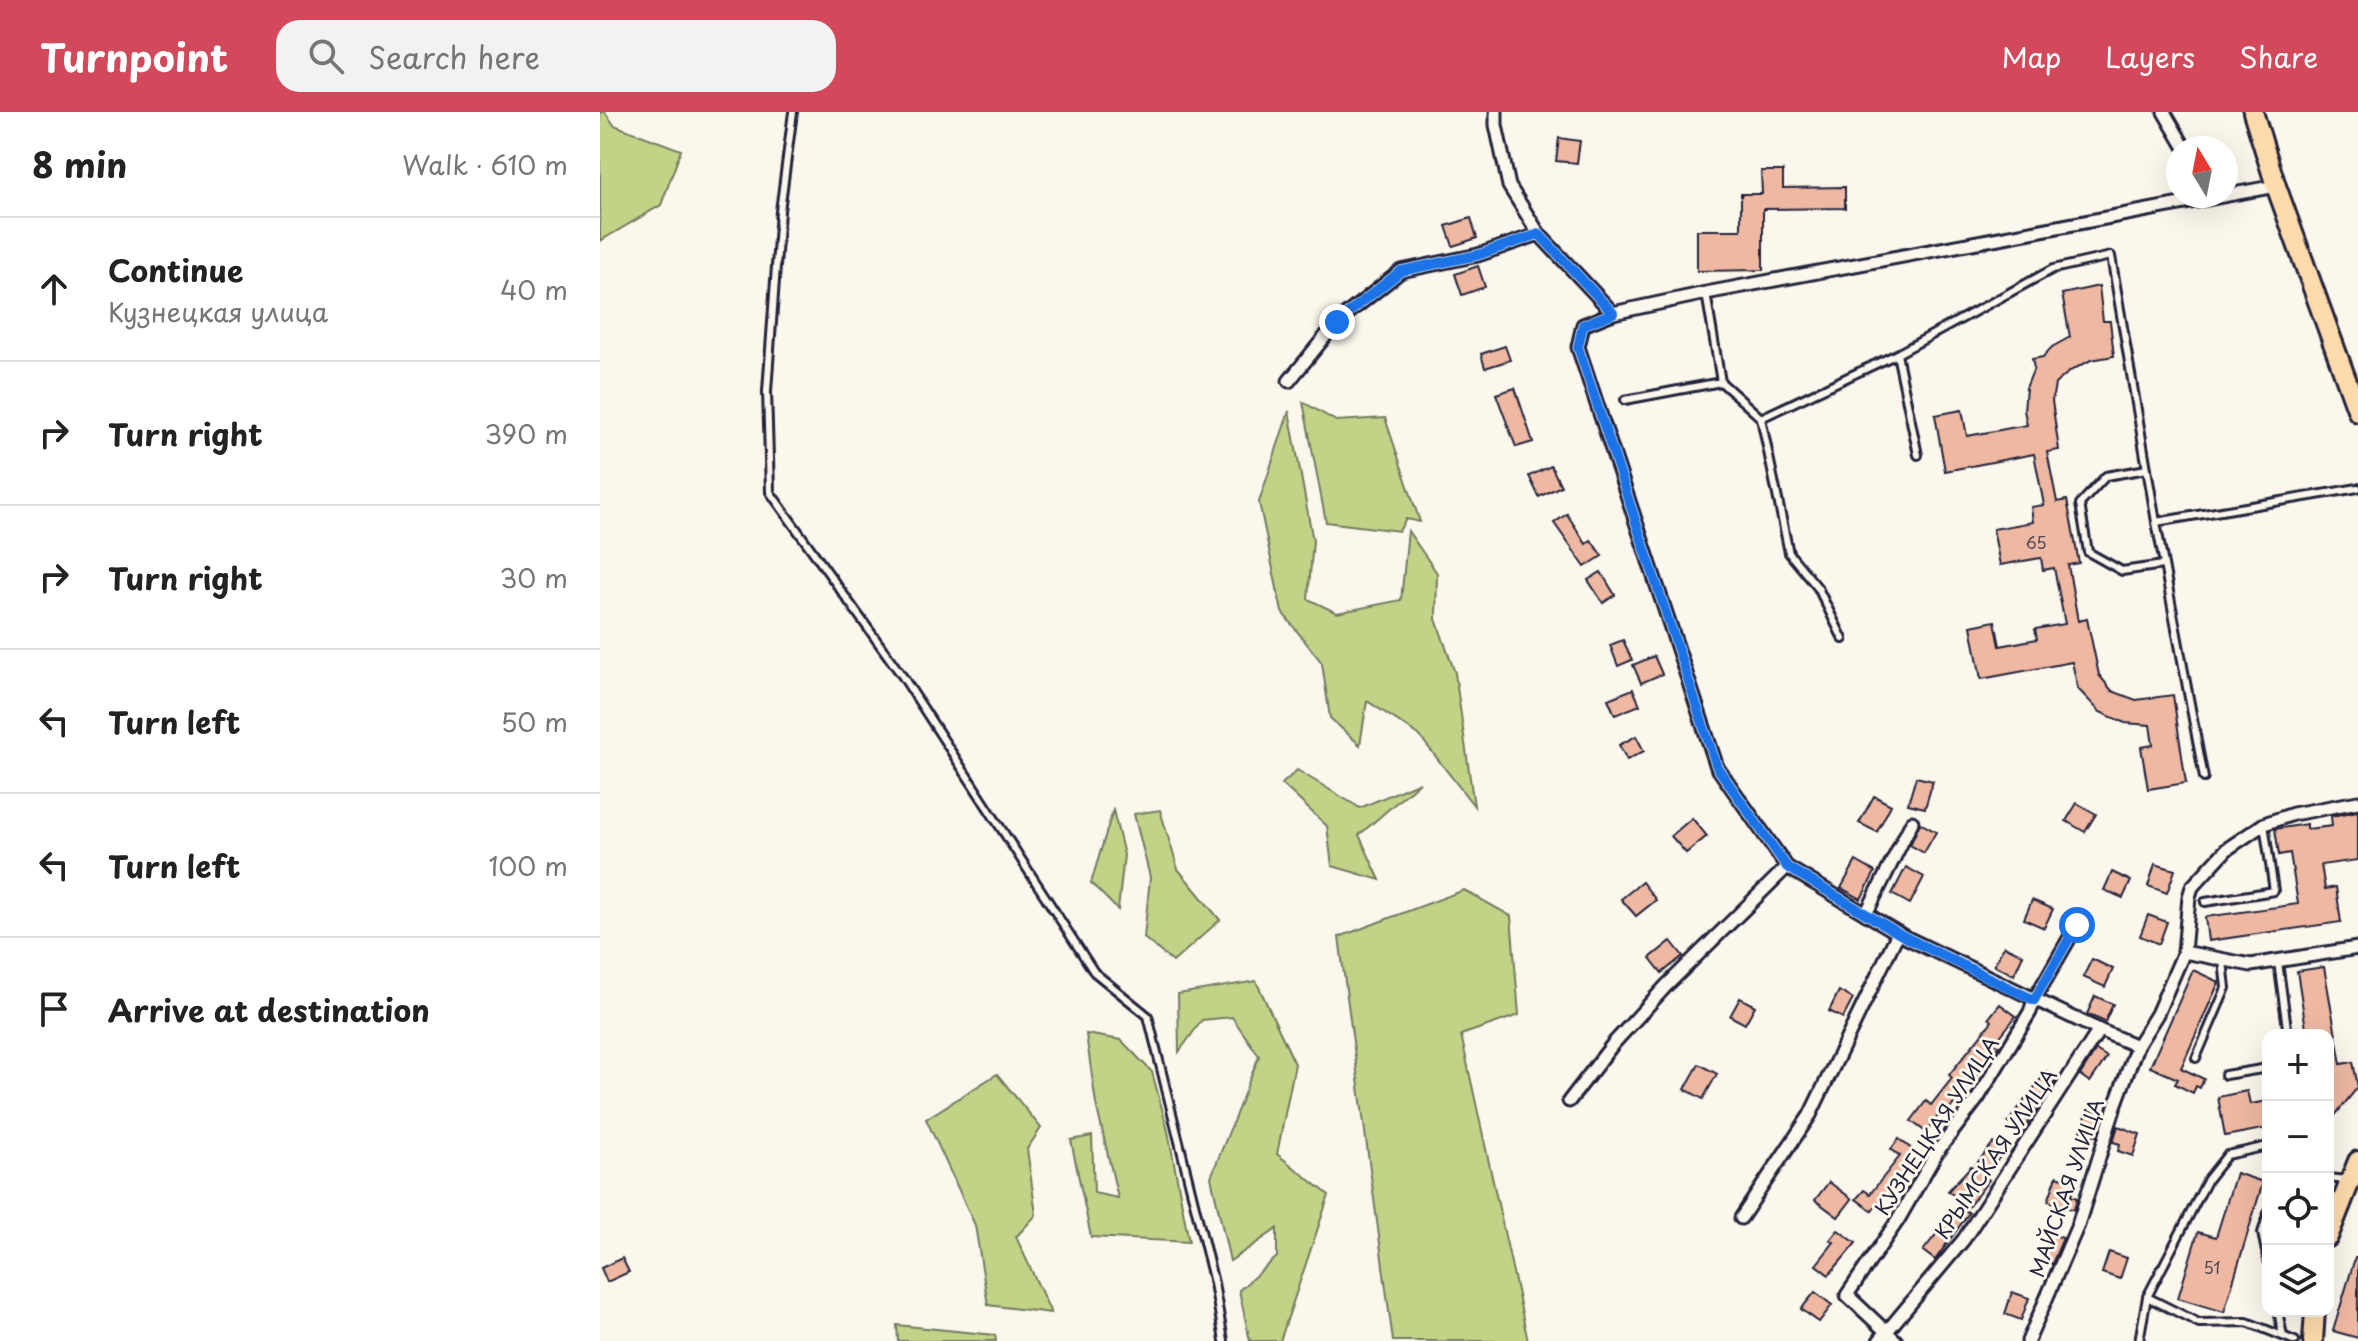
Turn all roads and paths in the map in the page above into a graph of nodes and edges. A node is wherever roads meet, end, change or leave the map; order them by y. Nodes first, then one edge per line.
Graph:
1 (793, 112) edge
2 (1496, 112) edge
3 (2164, 112) edge
4 (2253, 112) edge
5 (2178, 136) edge
6 (2276, 186) junction
7 (2238, 193) edge
8 (2166, 206) edge
9 (1539, 234) junction
10 (1706, 293) junction
11 (1613, 313) junction
12 (1897, 354) junction
13 (1289, 381) dead end
14 (1721, 382) junction
15 (1625, 400) dead end
16 (2358, 412) edge
17 (1761, 418) junction
18 (1918, 455) dead end
19 (2147, 469) junction
20 (2358, 488) edge
21 (2156, 522) junction
22 (2163, 565) junction
23 (1843, 639) dead end
24 (2204, 778) dead end
25 (2358, 802) edge
26 (1912, 822) dead end
27 (2264, 824) junction
28 (1787, 867) junction
29 (2205, 902) dead end
30 (1866, 914) junction
31 (2077, 925) dead end
32 (1898, 933) junction
33 (2358, 948) edge
34 (2184, 952) junction
35 (2223, 961) junction
36 (2278, 962) junction
37 (2034, 1000) junction
38 (2287, 1029) edge
39 (2099, 1030) junction
40 (2137, 1046) junction
41 (2196, 1058) dead end
42 (2262, 1069) edge
43 (2225, 1075) dead end
44 (1569, 1101) dead end
45 (2262, 1147) edge
46 (2358, 1161) edge
47 (2334, 1179) edge
48 (2349, 1180) junction
49 (1741, 1218) dead end
50 (2334, 1221) edge
51 (2147, 1297) junction
52 (2279, 1317) edge
53 (2315, 1317) edge
54 (1883, 1336) edge
55 (2283, 1336) junction
56 (1224, 1341) edge
57 (1896, 1341) edge
58 (2028, 1341) edge
59 (2139, 1341) edge
60 (2295, 1341) edge
61 (2313, 1341) edge

1 - 56 lane
2 - 9 street
3 - 5 street
4 - 6 main road
6 - 7 street
6 - 16 main road
8 - 10 street
9 - 11 street
9 - 13 street
10 - 11 street
10 - 14 lane
11 - 28 street
12 - 17 lane
12 - 18 lane
12 - 19 lane
14 - 15 lane
14 - 17 lane
17 - 23 lane
19 - 21 lane
19 - 22 lane
20 - 21 lane
21 - 22 lane
22 - 24 lane
25 - 27 street, МАЙСКАЯ УЛИЦА
26 - 30 street
27 - 29 lane
27 - 34 street, МАЙСКАЯ УЛИЦА
28 - 30 street
28 - 44 street
30 - 32 street
31 - 37 street, КУЗНЕЦКАЯ УЛИЦА
32 - 37 street
32 - 49 street
33 - 36 street
34 - 35 street
34 - 40 street, МАЙСКАЯ УЛИЦА
35 - 36 street
35 - 41 lane
36 - 38 lane
37 - 39 street
37 - 54 street, КУЗНЕЦКАЯ УЛИЦА
39 - 40 street
39 - 54 street, КРЫМСКАЯ УЛИЦА
40 - 58 street, МАЙСКАЯ УЛИЦА
42 - 43 lane
45 - 51 lane
46 - 48 main road
47 - 48 lane
48 - 50 main road
51 - 55 lane
51 - 59 lane
52 - 55 lane
53 - 61 main road
54 - 57 street
55 - 60 lane

